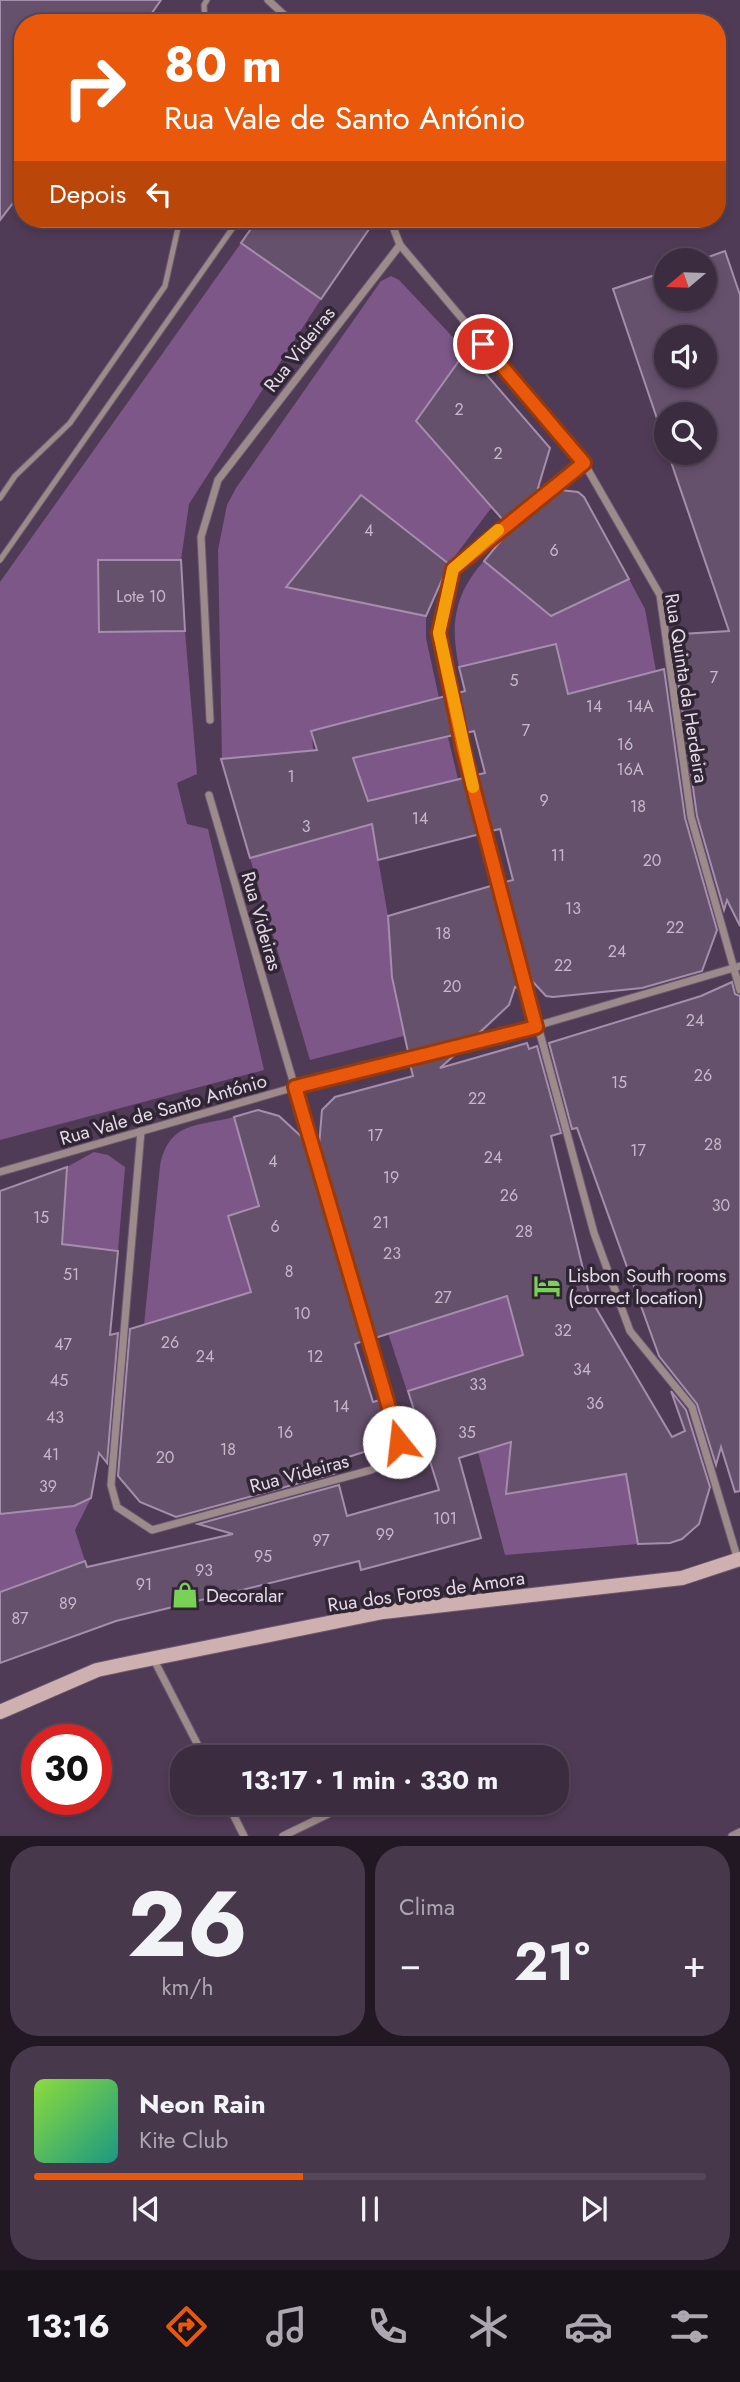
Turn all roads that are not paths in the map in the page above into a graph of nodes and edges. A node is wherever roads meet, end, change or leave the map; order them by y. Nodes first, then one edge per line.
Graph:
1 (268, 0) edge
2 (283, 14) edge
3 (178, 228) edge
4 (234, 228) edge
5 (393, 228) edge
6 (400, 245) junction
7 (584, 463) junction
8 (0, 498) edge
9 (0, 560) edge
10 (210, 720) dead end
11 (209, 795) dead end
12 (736, 968) edge
13 (740, 990) edge
14 (536, 1027) junction
15 (295, 1087) junction
16 (141, 1131) junction
17 (0, 1172) edge
18 (739, 1559) edge
19 (153, 1658) junction
20 (0, 1712) edge
21 (198, 1745) edge
22 (234, 1815) edge
23 (326, 1815) edge
24 (740, 1832) edge
25 (244, 1836) edge
26 (283, 1836) edge
27 (732, 1836) edge

1 - 2 street
3 - 8 lane
4 - 9 lane
5 - 6 street, Rua Quinta da Herdeira
6 - 7 street, Rua Quinta da Herdeira
6 - 10 street, Rua Videiras
7 - 12 street, Rua Quinta da Herdeira
7 - 14 street
11 - 15 street, Rua Videiras
12 - 13 street, Rua Quinta da Herdeira
12 - 14 street, Rua Vale de Santo António
14 - 15 street, Rua Vale de Santo António
14 - 18 street
15 - 16 street, Rua Vale de Santo António
15 - 16 street, Rua Videiras
16 - 17 street, Rua Vale de Santo António
18 - 19 main road, Rua dos Foros de Amora
19 - 20 main road, Rua dos Foros de Amora
19 - 21 street
22 - 25 street
23 - 26 street
24 - 27 street

